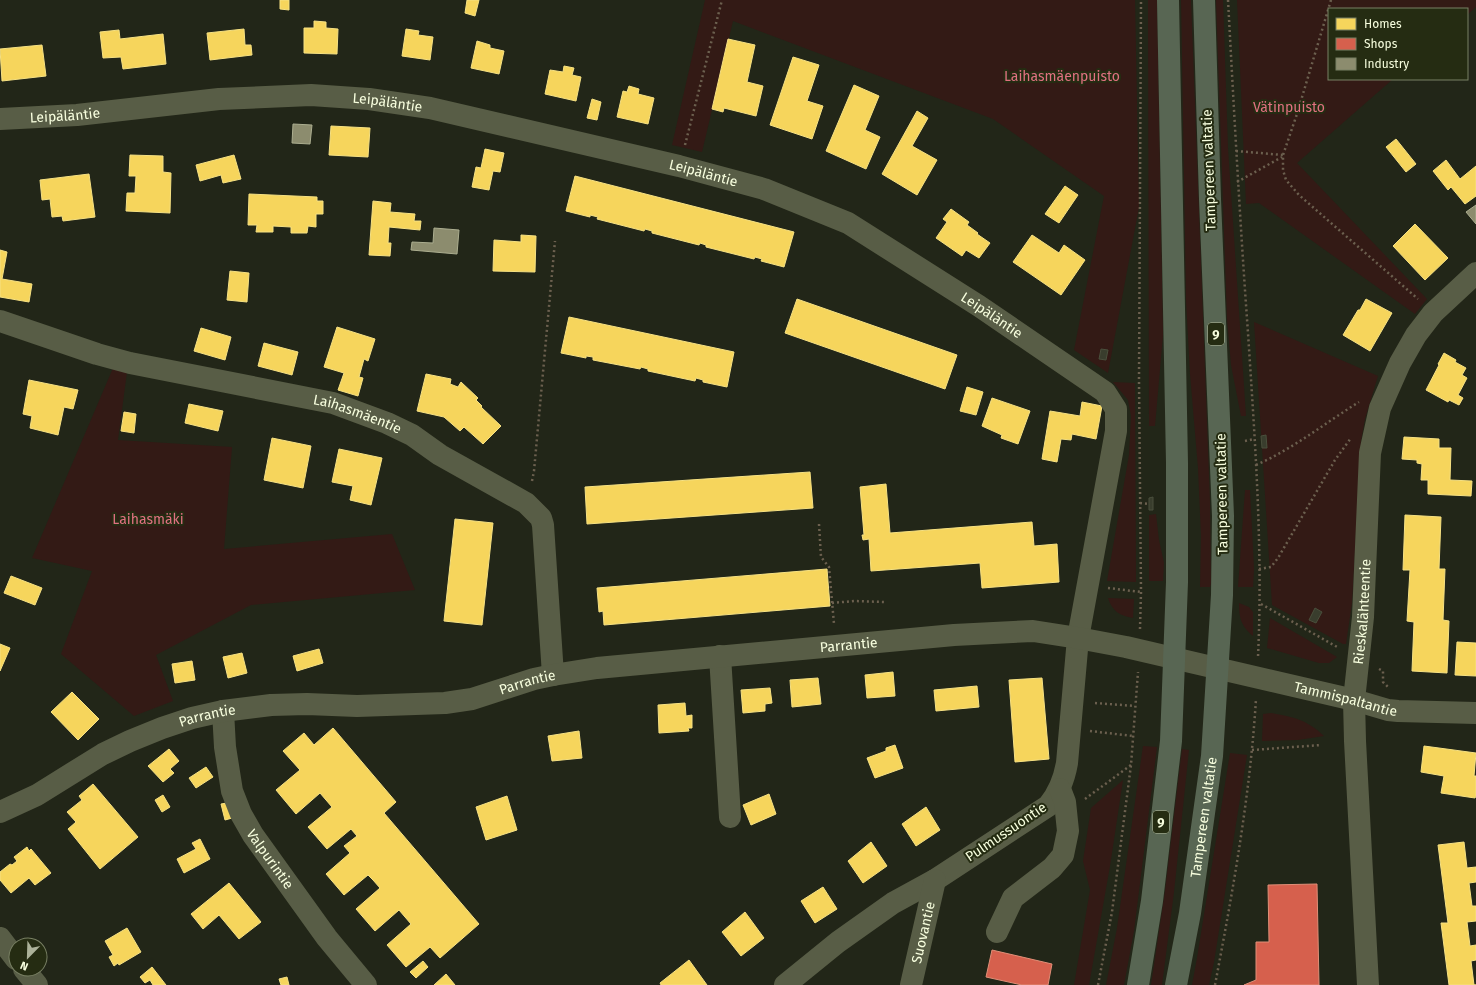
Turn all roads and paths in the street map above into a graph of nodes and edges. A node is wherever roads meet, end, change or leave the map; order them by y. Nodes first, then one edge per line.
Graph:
1 (722, 0) edge
2 (1141, 0) edge
3 (1168, 0) edge
4 (1204, 0) edge
5 (1228, 0) edge
6 (1328, 10) edge
7 (0, 119) edge
8 (684, 150) dead end
9 (1236, 151) junction
10 (1283, 156) junction
11 (1238, 182) junction
12 (555, 241) dead end
13 (1476, 273) edge
14 (1434, 313) junction
15 (0, 321) edge
16 (1386, 394) junction
17 (1376, 424) junction
18 (1254, 440) junction
19 (1245, 441) dead end
20 (1256, 465) junction
21 (532, 486) dead end
22 (1140, 503) junction
23 (1150, 504) dead end
24 (819, 524) dead end
25 (1260, 569) junction
26 (1088, 585) junction
27 (884, 602) dead end
28 (832, 603) junction
29 (1260, 604) junction
30 (834, 625) dead end
31 (1259, 636) dead end
32 (1078, 638) junction
33 (720, 656) junction
34 (1174, 659) junction
35 (1358, 659) junction
36 (1217, 669) junction
37 (553, 675) junction
38 (1138, 683) dead end
39 (1354, 700) junction
40 (1095, 703) dead end
41 (1135, 706) junction
42 (223, 711) junction
43 (1476, 713) edge
44 (1254, 722) dead end
45 (1070, 729) junction
46 (1133, 736) junction
47 (1321, 745) dead end
48 (1252, 750) junction
49 (1131, 765) junction
50 (1060, 789) junction
51 (0, 812) edge
52 (1066, 816) junction
53 (730, 818) dead end
54 (935, 880) junction
55 (997, 932) dead end
56 (0, 938) edge
57 (8, 948) edge
58 (30, 977) edge
59 (37, 985) edge
60 (366, 985) edge
61 (785, 985) edge
62 (911, 985) edge
63 (1098, 985) edge
64 (1138, 985) edge
65 (1176, 985) edge
66 (1215, 985) edge
67 (1368, 985) edge

1 - 8 path
2 - 22 path
3 - 34 highway, 9
4 - 36 highway, Tampereen valtatie / 9
5 - 9 path
6 - 10 path
7 - 26 street, Leipäläntie
9 - 10 path
9 - 11 path
10 - 11 path
10 - 14 path
11 - 18 path
12 - 21 path
13 - 14 street, Rieskalähteentie
14 - 16 street, Rieskalähteentie
15 - 37 street, Laihasmäentie
16 - 17 street, Rieskalähteentie
16 - 20 path
17 - 25 path
17 - 35 street, Rieskalähteentie
18 - 19 path
18 - 20 path
20 - 25 path
22 - 23 path
22 - 26 path
24 - 28 path
25 - 29 path
26 - 32 street, Leipäläntie
27 - 28 path
28 - 30 path
29 - 31 path
29 - 35 path
32 - 33 street, Parrantie
32 - 34 street
32 - 45 street, Pulmussuontie
33 - 37 street, Parrantie
33 - 53 street
34 - 36 street
34 - 64 highway, 9
35 - 39 street, Rieskalähteentie
36 - 39 street, Tammispaltantie
36 - 65 highway, Tampereen valtatie / 9
37 - 42 street, Parrantie
38 - 41 path
39 - 43 street, Tammispaltantie
39 - 67 street, Rieskalähteentie
40 - 41 path
41 - 46 path
42 - 51 street, Parrantie
42 - 60 street, Valpurintie
44 - 48 path
45 - 46 path
45 - 50 street, Pulmussuontie
46 - 49 path
47 - 48 path
48 - 66 path
49 - 52 path
49 - 63 path
50 - 52 street
50 - 54 street, Pulmussuontie
52 - 55 street
54 - 61 street, Pulmussuontie
54 - 62 street, Suovantie
56 - 57 street
58 - 59 street

